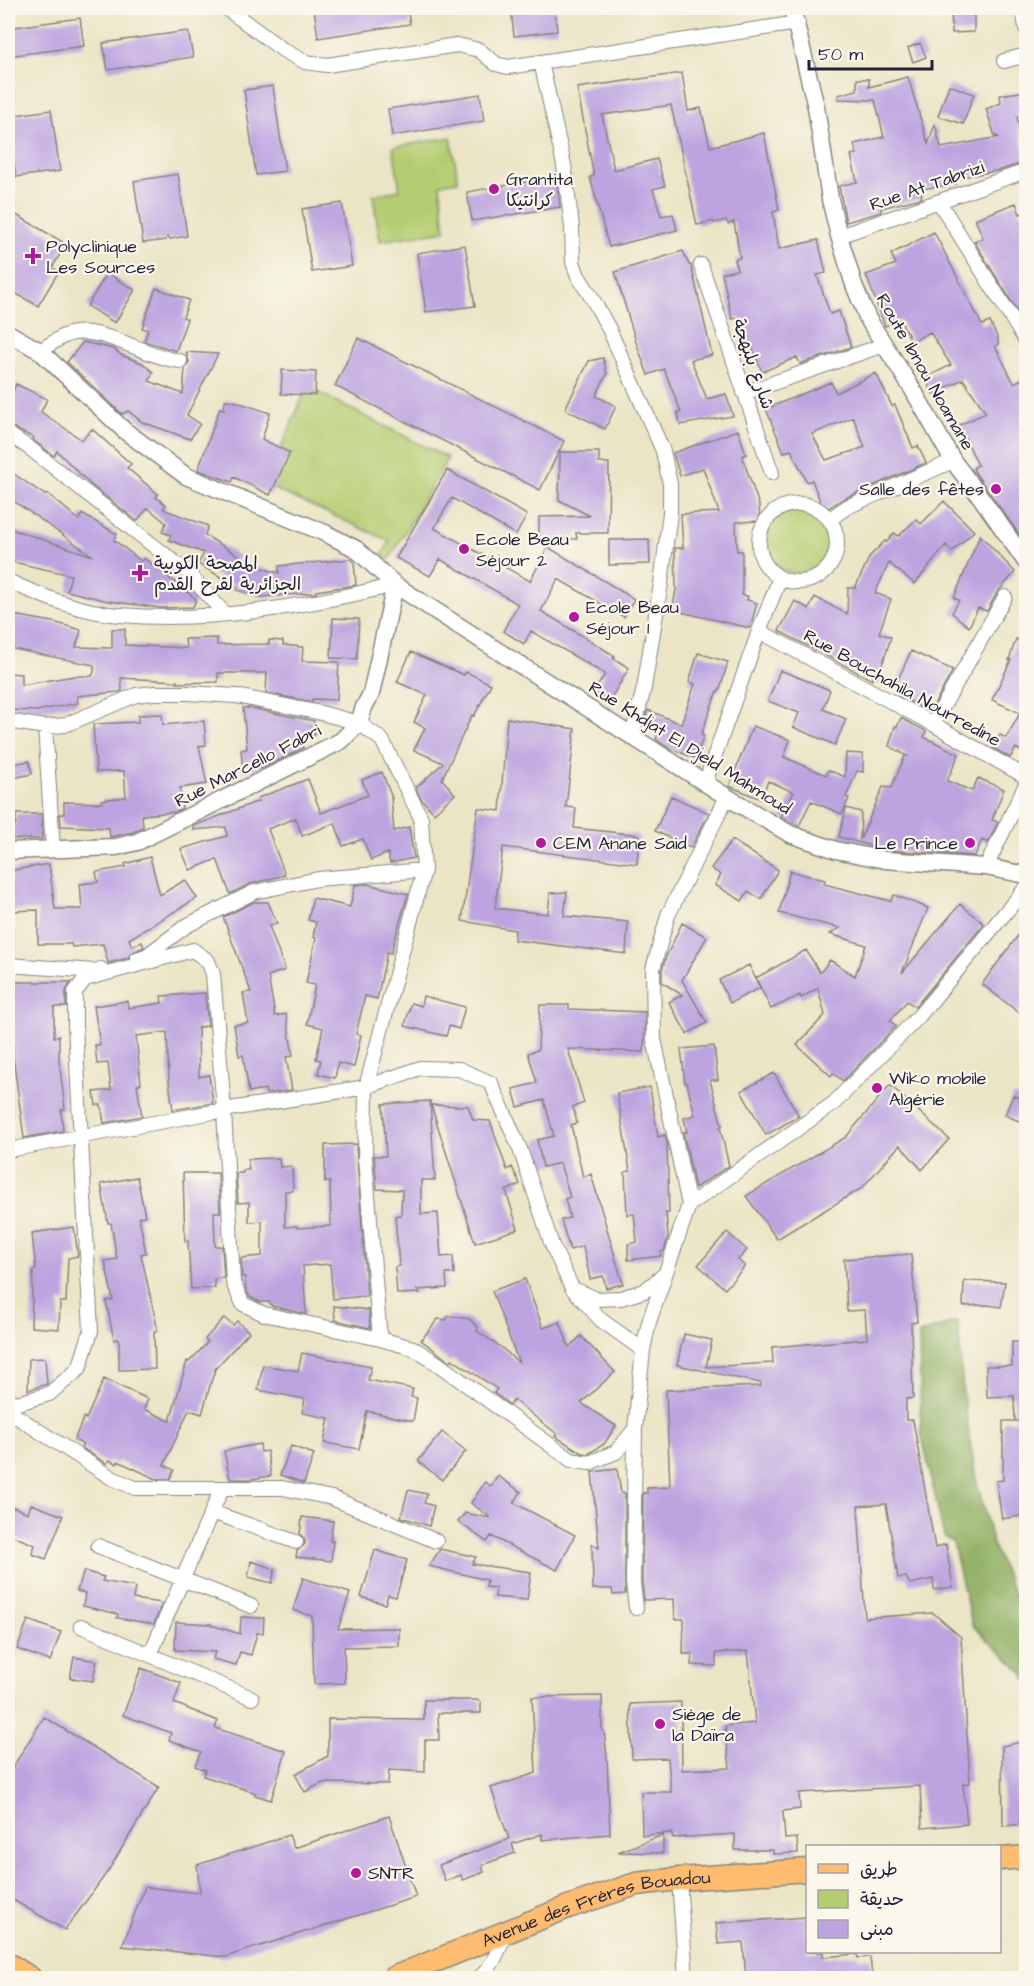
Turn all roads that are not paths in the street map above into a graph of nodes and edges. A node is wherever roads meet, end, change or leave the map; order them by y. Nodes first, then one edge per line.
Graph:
1 (226, 8) edge
2 (1023, 8) edge
3 (795, 15) edge
4 (1026, 28) edge
5 (1026, 55) edge
6 (1005, 61) dead end
7 (541, 62) junction
8 (1026, 171) edge
9 (939, 202) junction
10 (839, 236) junction
11 (701, 265) dead end
12 (8, 333) edge
13 (1026, 341) edge
14 (884, 345) junction
15 (40, 351) junction
16 (180, 360) dead end
17 (744, 393) junction
18 (8, 434) edge
19 (953, 461) junction
20 (772, 473) dead end
21 (830, 519) junction
22 (1026, 562) edge
23 (780, 578) junction
24 (8, 581) edge
25 (395, 585) junction
26 (1005, 597) dead end
27 (225, 614) junction
28 (759, 631) junction
29 (8, 721) edge
30 (359, 723) junction
31 (933, 724) junction
32 (45, 727) junction
33 (632, 736) junction
34 (1026, 777) edge
35 (705, 783) junction
36 (1026, 784) edge
37 (727, 797) junction
38 (53, 848) junction
39 (8, 851) edge
40 (986, 867) junction
41 (424, 870) junction
42 (1026, 875) edge
43 (1026, 888) edge
44 (8, 965) edge
45 (366, 1087) junction
46 (224, 1110) junction
47 (80, 1136) junction
48 (8, 1150) edge
49 (689, 1205) junction
50 (665, 1274) junction
51 (572, 1288) junction
52 (380, 1339) junction
53 (643, 1350) junction
54 (8, 1401) edge
55 (8, 1411) edge
56 (636, 1429) junction
57 (222, 1488) junction
58 (212, 1512) junction
59 (436, 1541) dead end
60 (296, 1542) dead end
61 (98, 1546) dead end
62 (182, 1580) junction
63 (251, 1606) dead end
64 (636, 1608) dead end
65 (81, 1626) dead end
66 (150, 1655) junction
67 (252, 1698) dead end
68 (1026, 1857) edge
69 (1001, 1859) edge
70 (806, 1870) edge
71 (680, 1879) junction
72 (506, 1931) junction
73 (8, 1964) edge
74 (30, 1978) edge
75 (393, 1978) edge
76 (479, 1978) edge
77 (686, 1978) edge

1 - 7 street
2 - 4 street
3 - 7 street
3 - 10 street, Route Ibnou Noamane
5 - 6 street
7 - 33 street
8 - 9 street, Rue At Tabrizi
9 - 10 street, Rue At Tabrizi
9 - 13 street
10 - 14 street, Route Ibnou Noamane
11 - 17 street, شارع بلبهجة
12 - 15 street, Rue Khdjat El Djeld Mahmoud
14 - 17 street
14 - 19 street, Route Ibnou Noamane
15 - 16 street
15 - 25 street, Rue Khdjat El Djeld Mahmoud
17 - 20 street, شارع بلبهجة
18 - 27 street
19 - 21 street
19 - 22 street, Route Ibnou Noamane
21 - 23 street
21 - 23 street
23 - 28 street
24 - 27 street
25 - 27 street
25 - 30 street, Rue Marcello Fabri
25 - 33 street, Rue Khdjat El Djeld Mahmoud
26 - 31 street
28 - 31 street, Rue Bouchahila Nourredine
28 - 35 street
29 - 32 street
30 - 32 street
30 - 38 street, Rue Marcello Fabri
30 - 41 street
31 - 34 street, Rue Bouchahila Nourredine
32 - 38 street
33 - 35 street, Rue Khdjat El Djeld Mahmoud
35 - 37 street, Rue Khdjat El Djeld Mahmoud
36 - 40 street
37 - 40 street, Rue Khdjat El Djeld Mahmoud
37 - 49 street
38 - 39 street, Rue Marcello Fabri
40 - 42 street, Rue Khdjat El Djeld Mahmoud
41 - 44 street
41 - 45 street
43 - 49 street
45 - 46 street
45 - 51 street
45 - 52 street
46 - 47 street
46 - 47 street
46 - 52 street
47 - 48 street
47 - 54 street
49 - 50 street
50 - 51 street
50 - 53 street
51 - 53 street
52 - 56 street
53 - 56 street
55 - 57 street
56 - 64 street
57 - 58 street
57 - 59 street
58 - 60 street
58 - 62 street
61 - 62 street
62 - 63 street
62 - 66 street
65 - 66 street
66 - 67 street
68 - 69 main road
70 - 71 main road, Avenue des Frères Bouadou
71 - 72 main road, Avenue des Frères Bouadou
71 - 77 street
72 - 75 main road, Avenue des Frères Bouadou
72 - 76 street
73 - 74 main road

